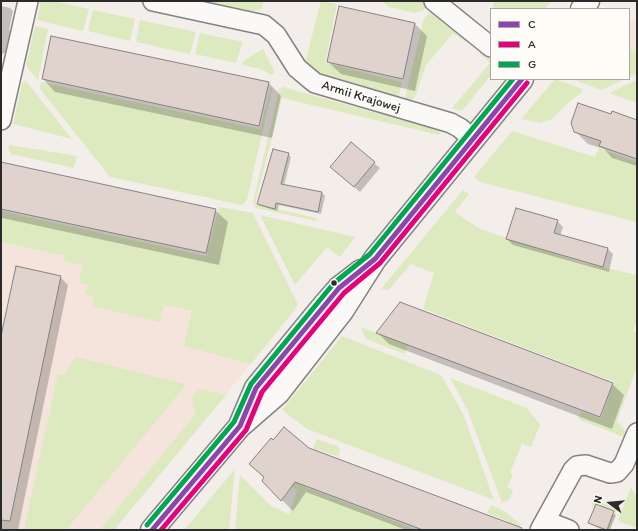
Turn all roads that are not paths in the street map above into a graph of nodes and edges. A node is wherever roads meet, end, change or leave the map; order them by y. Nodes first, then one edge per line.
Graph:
1 (28, 1) edge
2 (153, 1) edge
3 (434, 1) edge
4 (490, 46) edge
5 (521, 80) edge
6 (1, 120) edge
7 (473, 139) junction
8 (637, 433) edge
9 (543, 525) edge
10 (152, 530) edge
11 (569, 530) edge

1 - 6 street
2 - 7 street, Armii Krajowej
3 - 4 street
5 - 7 street
7 - 10 street
8 - 9 street
9 - 11 street

